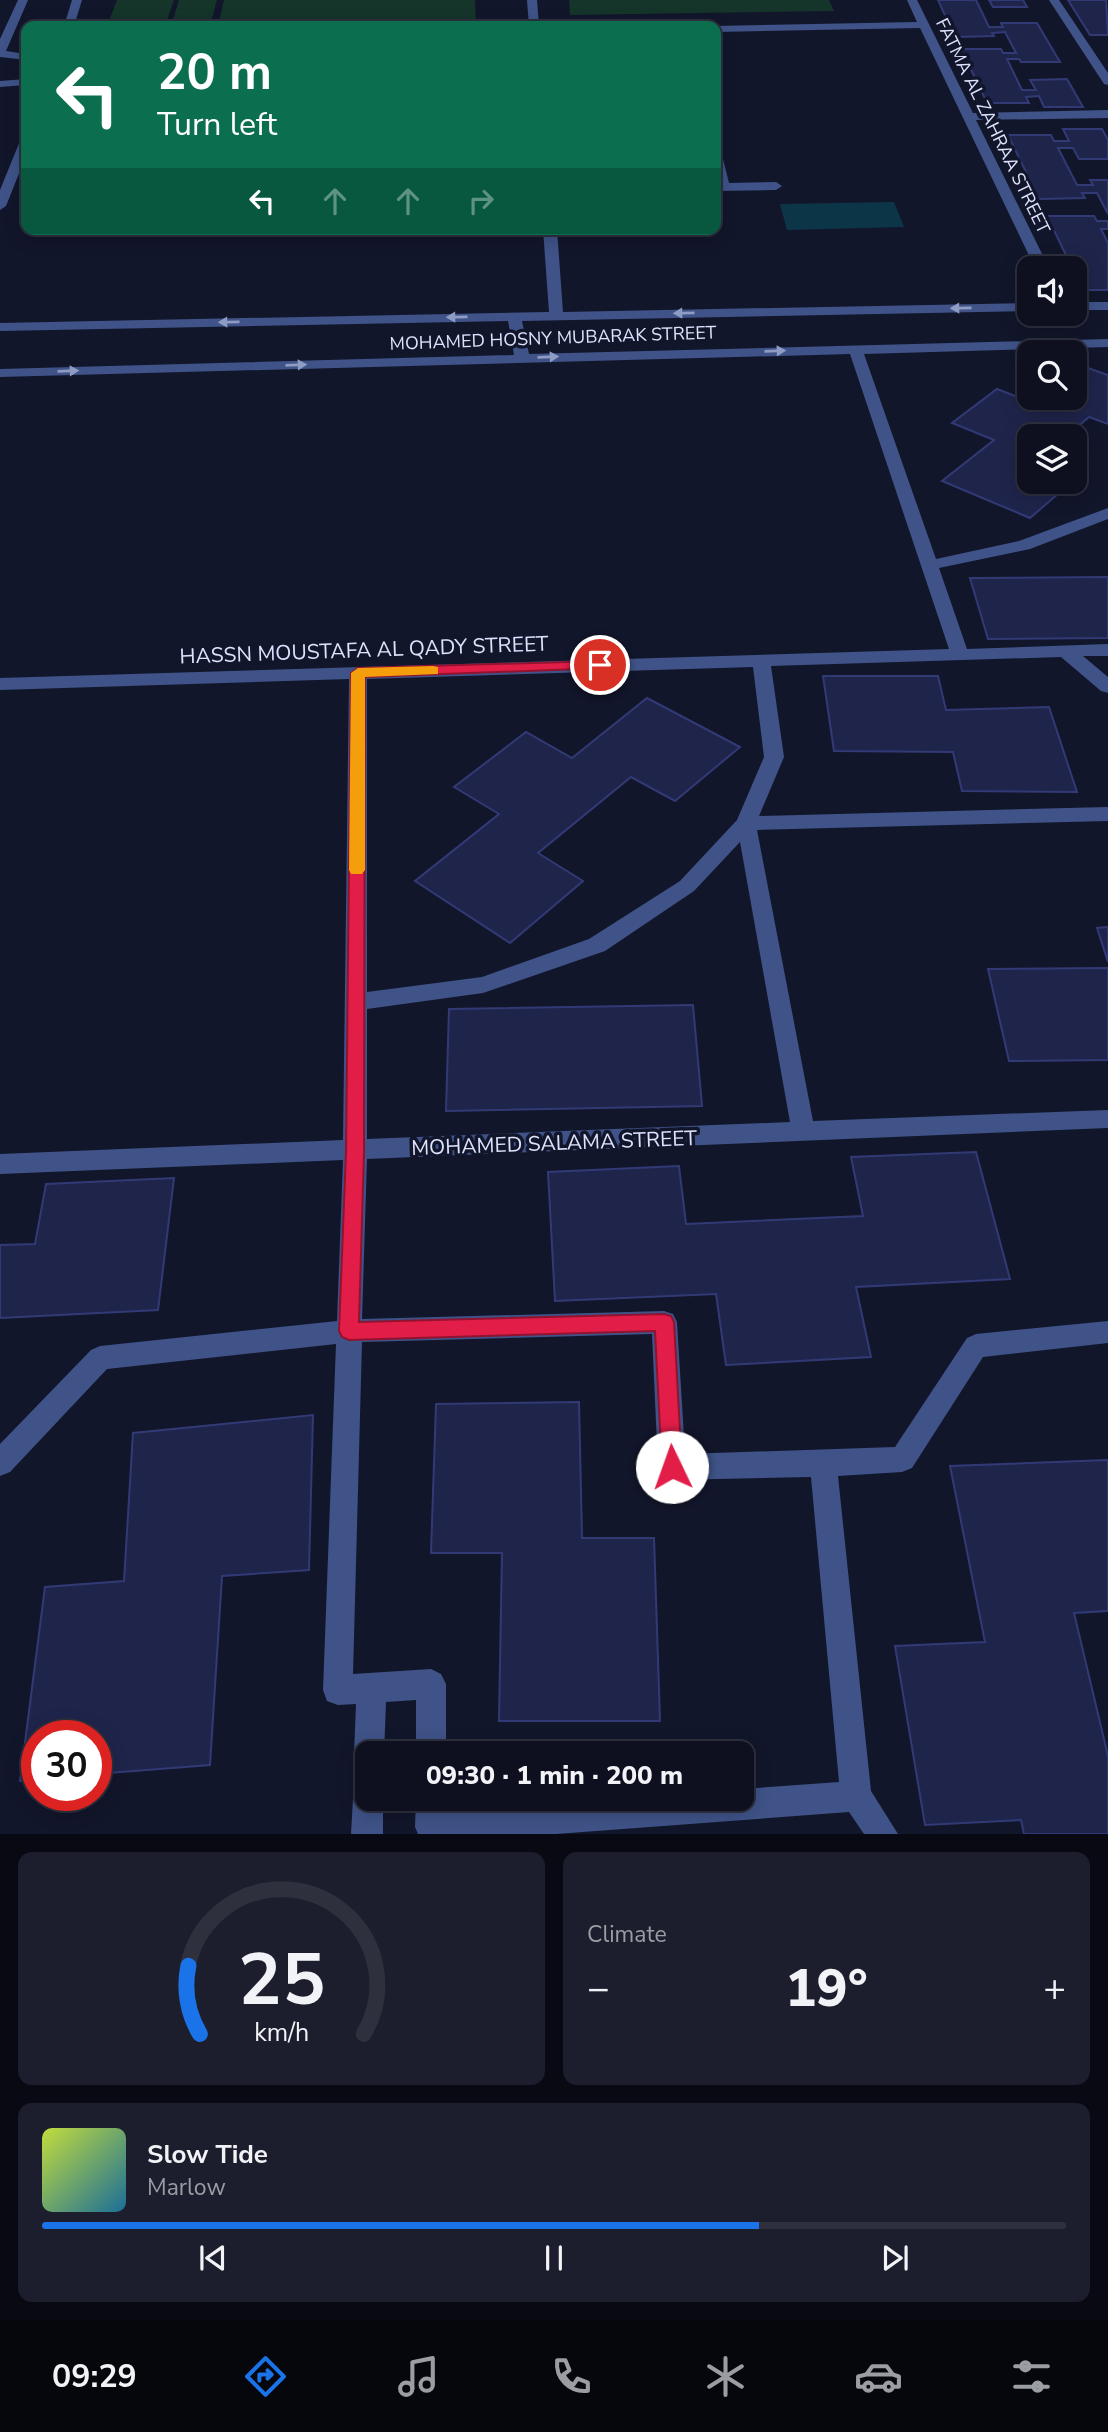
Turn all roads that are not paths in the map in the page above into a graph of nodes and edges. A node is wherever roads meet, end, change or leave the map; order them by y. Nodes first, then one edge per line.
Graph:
1 (23, 0) edge
2 (77, 0) edge
3 (531, 0) edge
4 (912, 0) edge
5 (1054, 0) edge
6 (71, 21) edge
7 (533, 21) edge
8 (924, 25) junction
9 (721, 29) edge
10 (4, 34) edge
11 (0, 53) edge
12 (21, 56) edge
13 (21, 82) edge
14 (1108, 82) edge
15 (0, 84) edge
16 (1108, 114) edge
17 (969, 117) junction
18 (21, 156) edge
19 (776, 186) dead end
20 (721, 187) edge
21 (6, 201) edge
22 (550, 235) edge
23 (1036, 256) edge
24 (1087, 306) edge
25 (1108, 306) edge
26 (1017, 307) edge
27 (556, 315) junction
28 (514, 316) junction
29 (0, 327) edge
30 (1108, 343) edge
31 (855, 348) junction
32 (522, 358) junction
33 (0, 373) edge
34 (1108, 513) edge
35 (930, 565) junction
36 (1108, 650) edge
37 (1065, 651) junction
38 (960, 654) junction
39 (761, 660) junction
40 (358, 673) junction
41 (0, 684) edge
42 (1108, 687) edge
43 (1108, 814) edge
44 (746, 823) junction
45 (356, 1002) junction
46 (1108, 1119) edge
47 (803, 1132) junction
48 (355, 1152) junction
49 (0, 1164) edge
50 (349, 1331) junction
51 (1108, 1332) edge
52 (0, 1463) edge
53 (823, 1464) junction
54 (372, 1688) junction
55 (370, 1741) edge
56 (431, 1741) edge
57 (856, 1796) junction
58 (368, 1811) edge
59 (429, 1820) edge
60 (367, 1833) edge
61 (883, 1833) edge

1 - 10 street
2 - 6 street
3 - 7 street
4 - 8 street, FATMA AL ZAHRAA STREET
5 - 14 street
8 - 9 street
8 - 17 street, FATMA AL ZAHRAA STREET
10 - 11 street
11 - 12 street
13 - 15 street
16 - 17 street
17 - 23 street, FATMA AL ZAHRAA STREET
18 - 21 street
19 - 20 street
22 - 27 street
24 - 25 street
26 -> 27 street, MOHAMED HOSNY MUBARAK STREET
27 - 28 street, MOHAMED HOSNY MUBARAK STREET
28 -> 29 street, MOHAMED HOSNY MUBARAK STREET
28 - 32 street
30 - 31 street, MOHAMED HOSNY MUBARAK STREET
32 -> 31 street, MOHAMED HOSNY MUBARAK STREET
31 - 35 street
33 -> 32 street, MOHAMED HOSNY MUBARAK STREET
34 - 35 street
35 - 38 street
36 - 37 street, HASSN MOUSTAFA AL QADY STREET
37 - 38 street, HASSN MOUSTAFA AL QADY STREET
37 - 42 street
38 - 39 street, HASSN MOUSTAFA AL QADY STREET
39 - 40 street, HASSN MOUSTAFA AL QADY STREET
39 - 44 street
40 - 41 street, HASSN MOUSTAFA AL QADY STREET
40 - 45 street
43 - 44 street
44 - 45 street
44 - 47 street
45 - 48 street
46 - 47 street, MOHAMED SALAMA STREET
47 - 48 street, MOHAMED SALAMA STREET
48 - 49 street, MOHAMED SALAMA STREET
48 - 50 street
50 - 52 street
50 - 53 street
50 - 54 street
51 - 53 street
53 - 57 street
54 - 55 street
54 - 56 street
57 - 59 street
57 - 61 street
58 - 60 street

